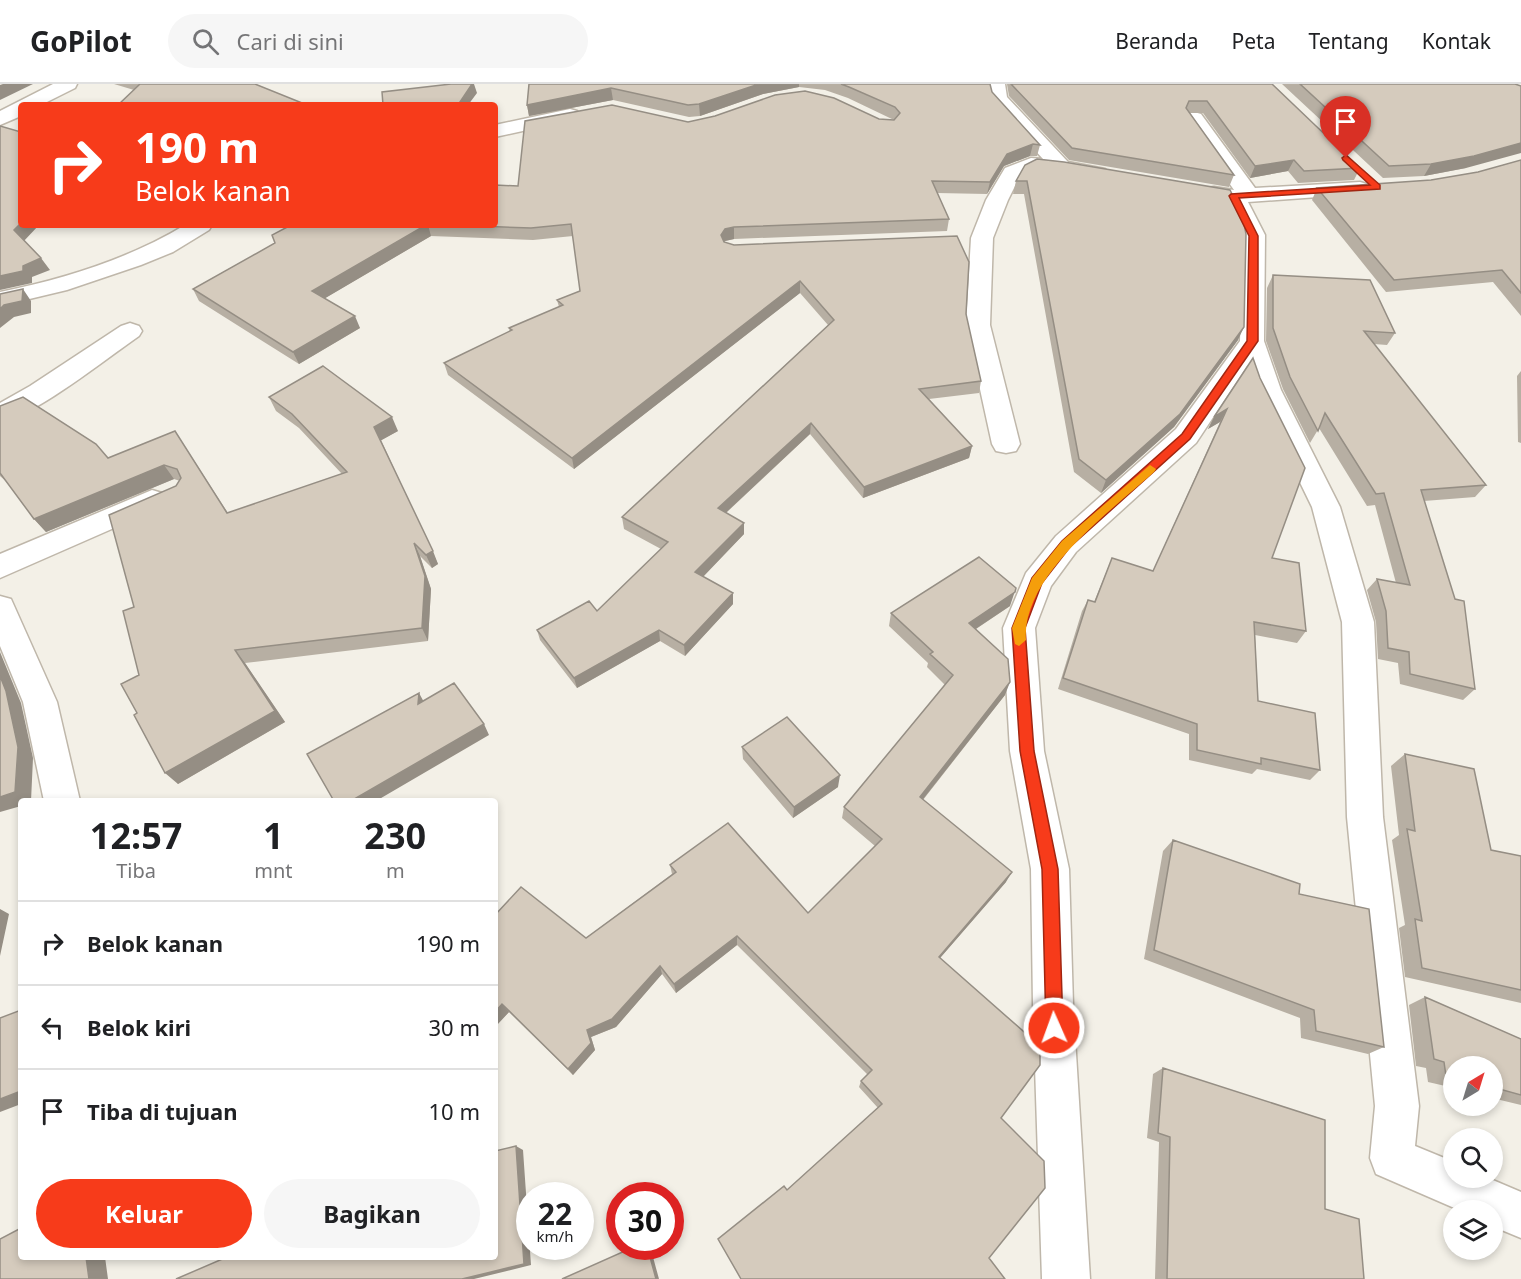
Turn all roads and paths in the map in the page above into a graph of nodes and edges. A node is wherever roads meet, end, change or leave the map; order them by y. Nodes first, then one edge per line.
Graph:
1 (68, 84) edge
2 (996, 84) edge
3 (32, 102) edge
4 (18, 109) edge
5 (591, 111) edge
6 (0, 118) edge
7 (1194, 118) edge
8 (498, 130) edge
9 (1061, 167) junction
10 (1360, 171) edge
11 (1119, 177) edge
12 (1199, 190) edge
13 (1241, 196) junction
14 (196, 228) edge
15 (982, 238) junction
16 (959, 239) edge
17 (0, 299) edge
18 (130, 331) dead end
19 (1252, 341) junction
20 (0, 414) edge
21 (1006, 444) dead end
22 (175, 490) edge
23 (0, 567) edge
24 (0, 608) edge
25 (61, 798) edge
26 (1521, 1215) edge
27 (1066, 1279) edge

1 - 3 street
2 - 9 street
4 - 6 street
5 - 8 street
7 - 13 street
9 - 11 street
9 - 15 street
10 - 13 street
12 - 13 street
13 - 19 street
14 - 17 street
15 - 16 street
15 - 21 street
18 - 20 street
19 - 26 street
19 - 27 street
22 - 23 street
24 - 25 street

